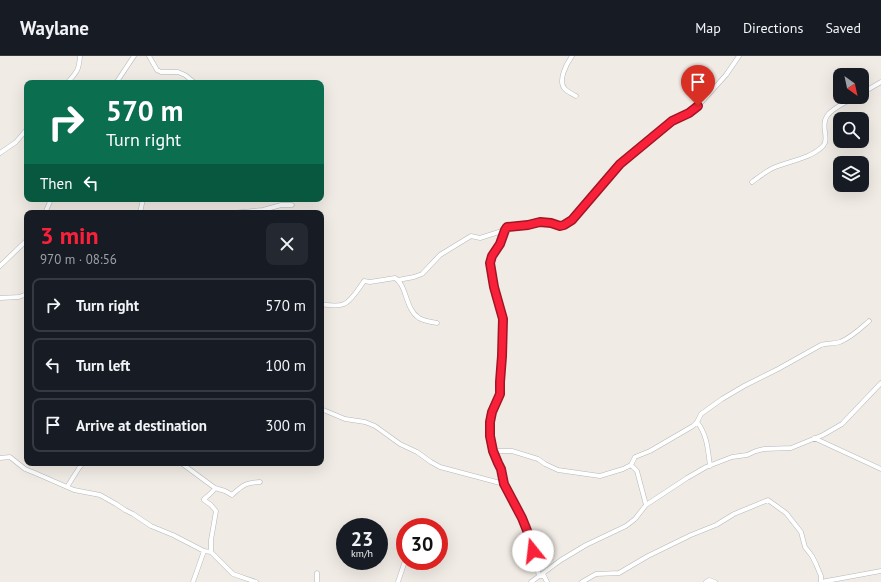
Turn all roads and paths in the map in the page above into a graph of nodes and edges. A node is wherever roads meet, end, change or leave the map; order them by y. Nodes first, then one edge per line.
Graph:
1 (80, 56) edge
2 (134, 56) edge
3 (149, 56) edge
4 (572, 56) edge
5 (739, 56) edge
6 (69, 80) edge
7 (118, 80) edge
8 (191, 80) edge
9 (881, 82) edge
10 (869, 89) edge
11 (576, 96) dead end
12 (843, 104) edge
13 (24, 133) edge
14 (0, 153) edge
15 (752, 182) dead end
16 (292, 205) dead end
17 (263, 210) edge
18 (505, 230) junction
19 (24, 243) edge
20 (0, 266) edge
21 (398, 280) junction
22 (24, 295) edge
23 (0, 298) edge
24 (324, 304) edge
25 (869, 320) dead end
26 (437, 323) dead end
27 (881, 383) edge
28 (324, 410) edge
29 (697, 422) junction
30 (813, 438) junction
31 (493, 451) junction
32 (0, 458) edge
33 (631, 464) junction
34 (81, 466) edge
35 (185, 466) edge
36 (710, 466) junction
37 (881, 469) edge
38 (260, 482) dead end
39 (504, 484) junction
40 (67, 487) junction
41 (215, 488) junction
42 (646, 505) junction
43 (204, 551) junction
44 (211, 552) junction
45 (402, 570) edge
46 (881, 571) edge
47 (317, 573) dead end
48 (539, 576) junction
49 (193, 582) edge
50 (256, 582) edge
51 (317, 582) edge
52 (398, 582) edge
53 (531, 582) edge
54 (547, 582) edge
55 (582, 582) edge
56 (706, 582) edge
57 (715, 582) edge
58 (821, 582) edge

1 - 6 street
2 - 7 street
3 - 8 street
4 - 11 street
5 - 18 street
9 - 10 street
12 - 15 street
13 - 14 street
16 - 17 street
18 - 21 street
18 - 31 street
19 - 20 street
21 - 24 street
21 - 26 street
22 - 23 street
25 - 29 street
27 - 30 street
28 - 39 street
29 - 33 street
29 - 36 street
30 - 36 street
30 - 37 street
31 - 33 street
31 - 39 street
32 - 40 street
33 - 42 street
34 - 40 street
35 - 41 street
36 - 42 street
38 - 41 street
39 - 48 street
40 - 43 street
41 - 44 street
42 - 48 street
43 - 44 street
43 - 49 street
44 - 50 street
45 - 52 street
46 - 58 street
47 - 51 street
48 - 53 street
48 - 54 street
55 - 58 street
56 - 57 street

